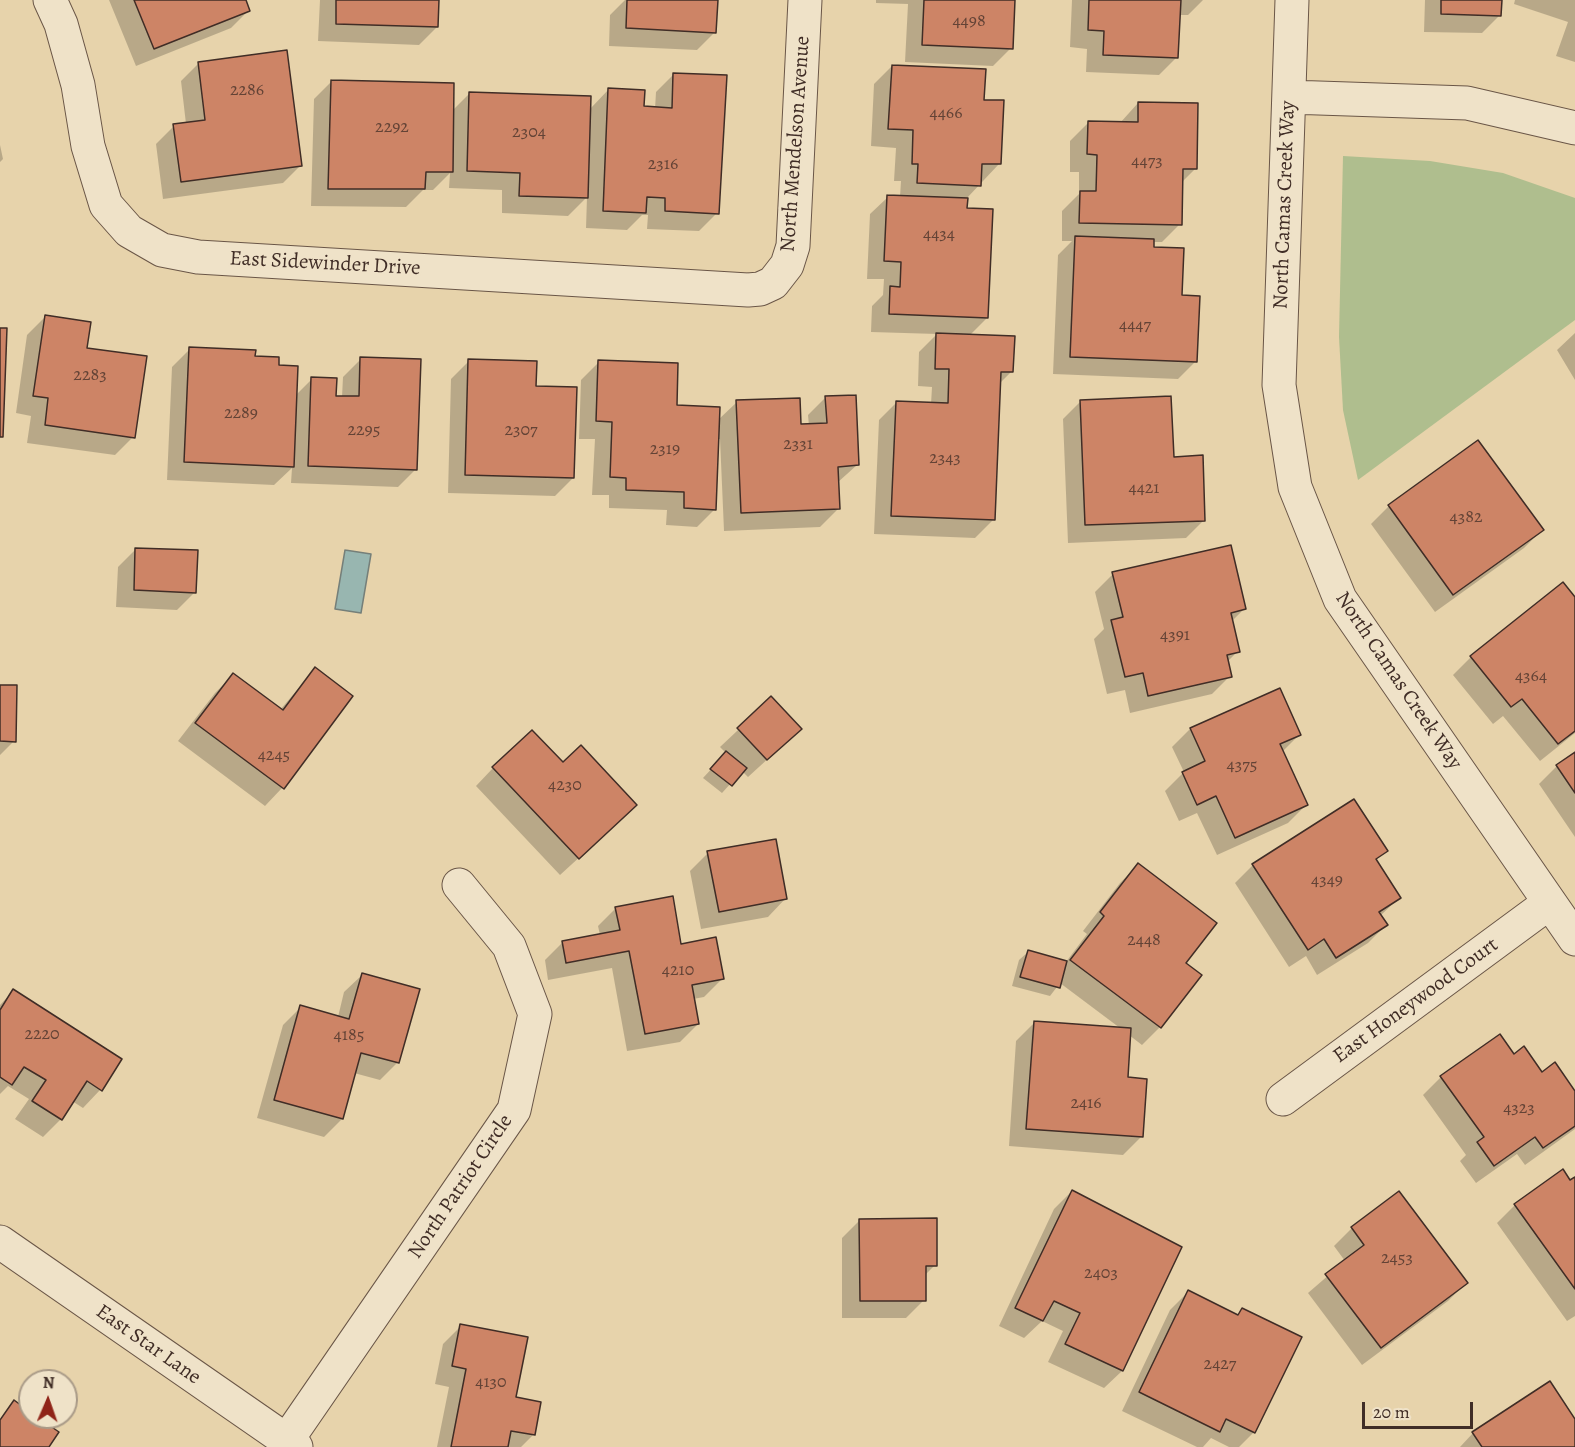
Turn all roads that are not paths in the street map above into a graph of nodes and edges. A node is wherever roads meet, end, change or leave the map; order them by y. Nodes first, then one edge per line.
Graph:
1 (50, 0) edge
2 (805, 0) edge
3 (1293, 0) edge
4 (1289, 97) junction
5 (1575, 128) edge
6 (773, 283) joint
7 (459, 885) dead end
8 (1549, 903) junction
9 (1575, 939) edge
10 (1283, 1099) dead end
11 (0, 1242) edge
12 (292, 1444) edge

1 - 6 street, East Sidewinder Drive
2 - 6 street, North Mendelson Avenue
3 - 4 street, North Camas Creek Way
4 - 5 street
4 - 8 street, North Camas Creek Way
7 - 12 street, North Patriot Circle
8 - 9 street, North Camas Creek Way
8 - 10 street, East Honeywood Court
11 - 12 street, East Star Lane

